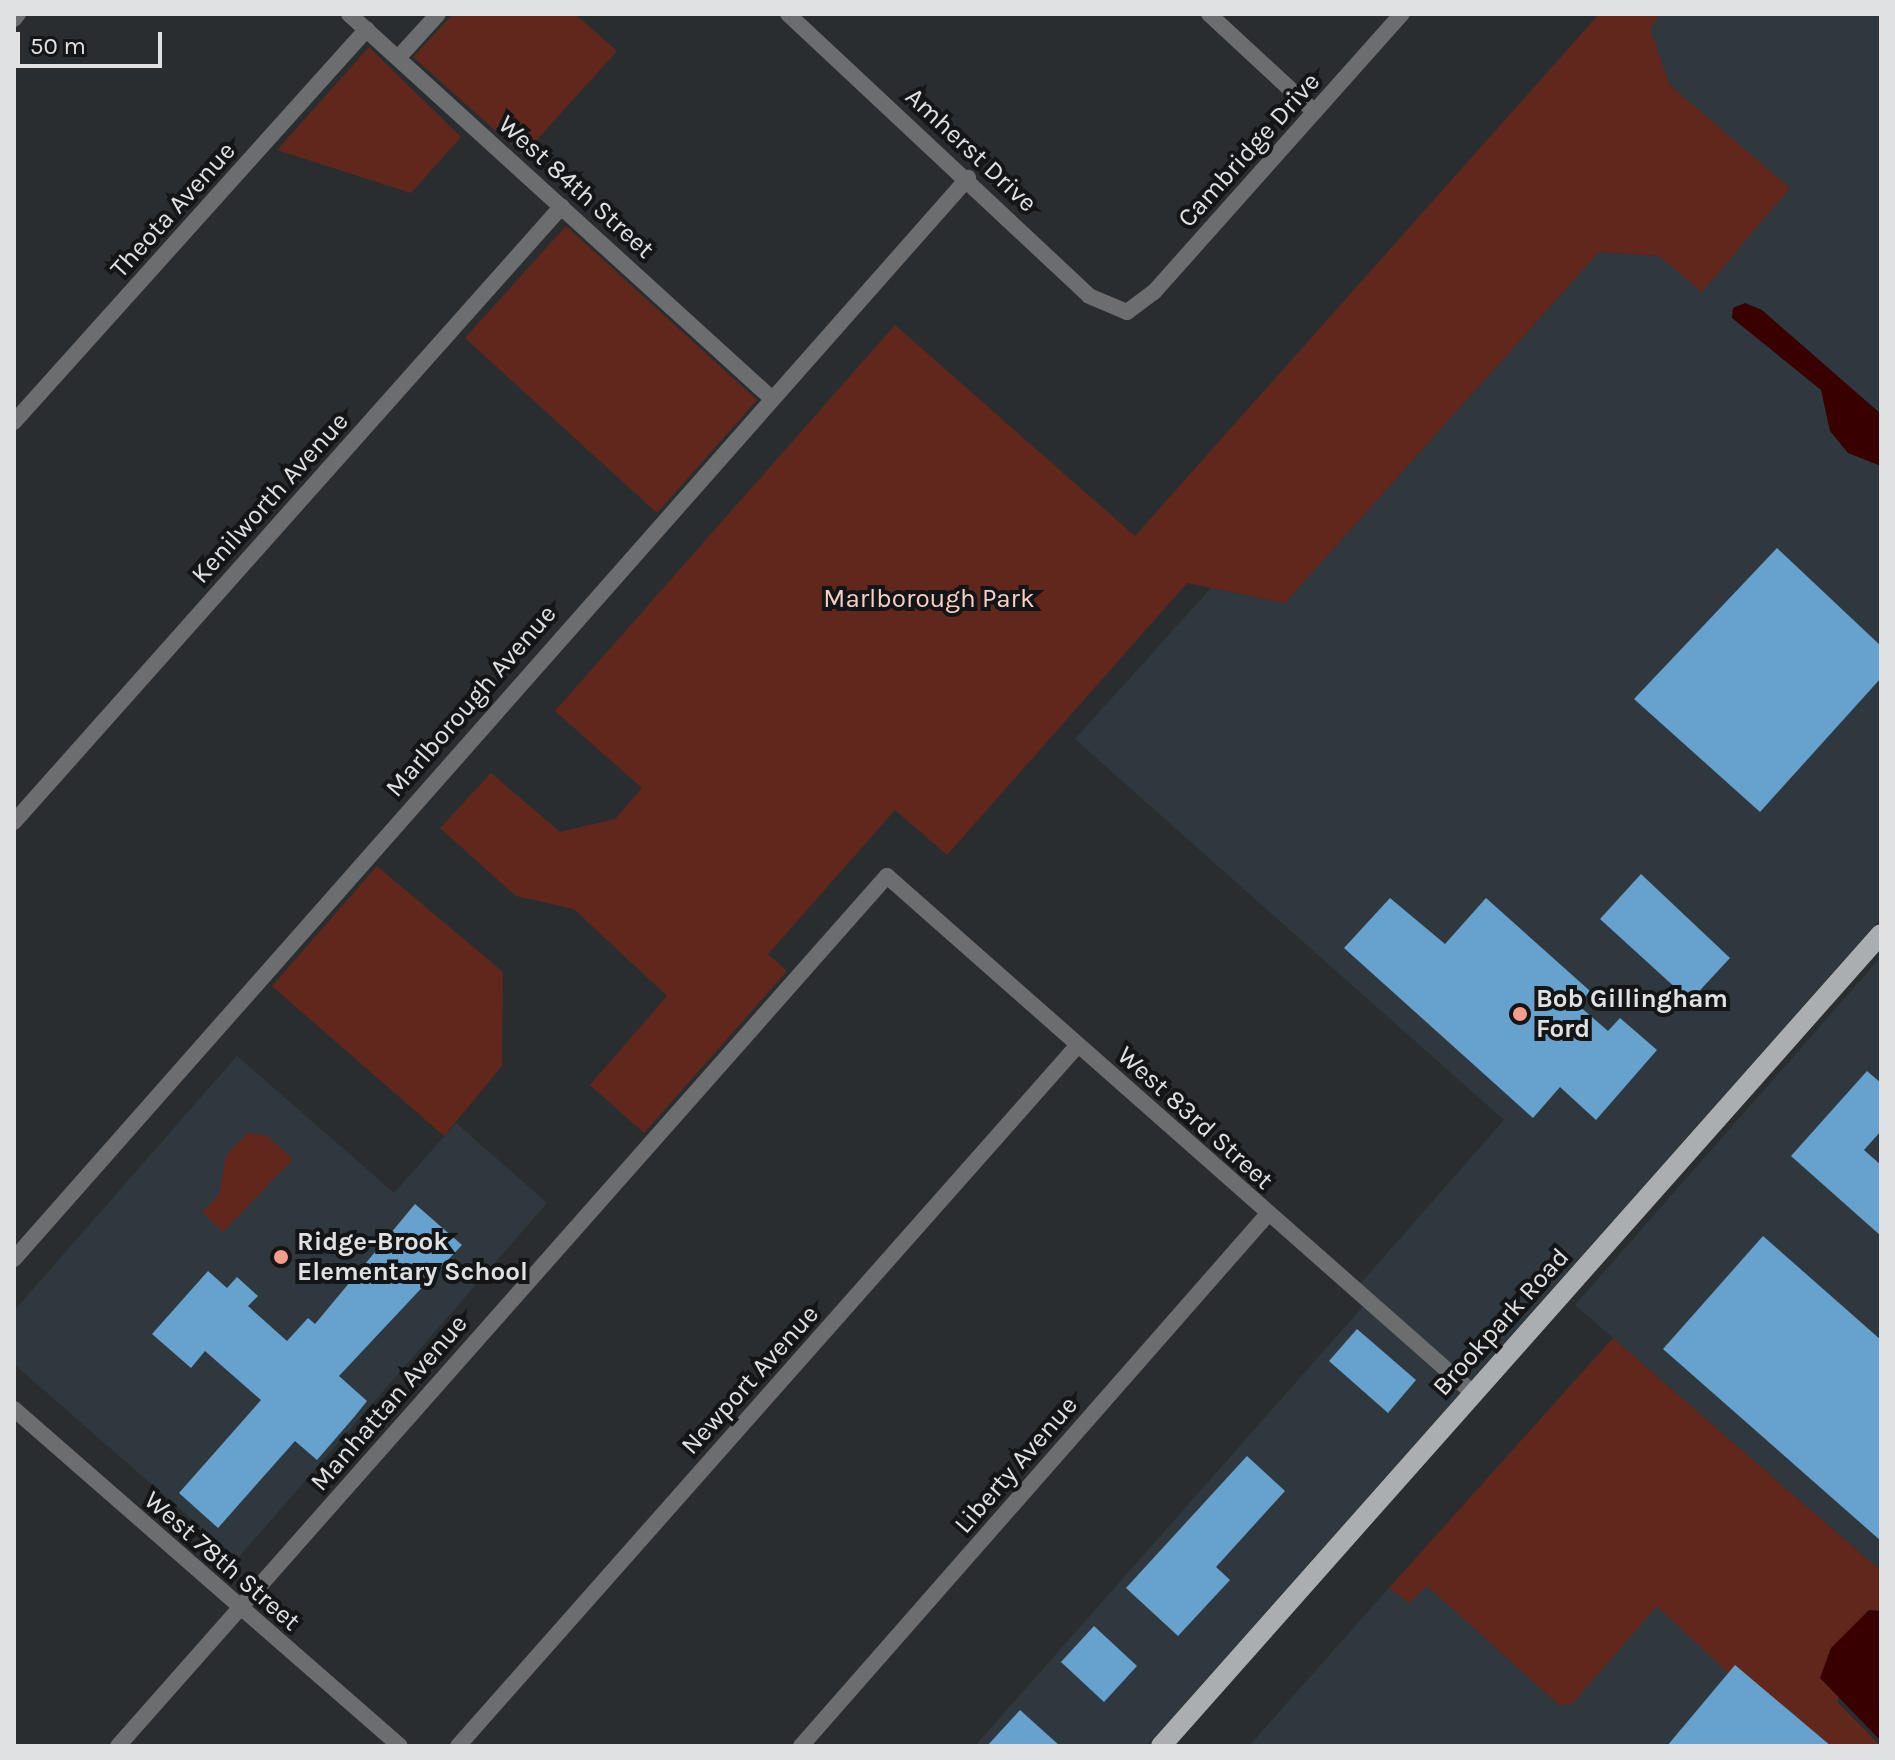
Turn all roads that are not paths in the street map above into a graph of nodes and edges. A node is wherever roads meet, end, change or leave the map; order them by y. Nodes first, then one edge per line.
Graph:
1 (18, 14) edge
2 (349, 14) edge
3 (438, 14) edge
4 (788, 14) edge
5 (1209, 14) edge
6 (1402, 14) edge
7 (14, 19) edge
8 (367, 29) junction
9 (398, 58) junction
10 (1315, 112) junction
11 (968, 178) junction
12 (562, 206) junction
13 (1127, 312) joint
14 (770, 397) junction
15 (14, 422) edge
16 (14, 822) edge
17 (887, 876) joint
18 (1881, 934) edge
19 (1078, 1045) junction
20 (1267, 1215) junction
21 (14, 1259) edge
22 (1473, 1393) junction
23 (14, 1409) edge
24 (239, 1608) junction
25 (118, 1746) edge
26 (400, 1746) edge
27 (458, 1746) edge
28 (801, 1746) edge
29 (1161, 1746) edge

1 - 7 street
2 - 8 street, West 84th Street
3 - 9 street
4 - 11 street, Amherst Drive
5 - 10 street
6 - 10 street, Cambridge Drive
8 - 9 street, West 84th Street
8 - 15 street, Theota Avenue
9 - 12 street, West 84th Street
10 - 13 street, Cambridge Drive
11 - 13 street, Amherst Drive
11 - 14 street, Marlborough Avenue
12 - 14 street, West 84th Street
12 - 16 street, Kenilworth Avenue
14 - 21 street, Marlborough Avenue
17 - 19 street, West 83rd Street
17 - 24 street, Manhattan Avenue
18 - 22 main road, Brookpark Road
19 - 20 street, West 83rd Street
19 - 27 street, Newport Avenue
20 - 22 street, West 83rd Street
20 - 28 street, Liberty Avenue
22 - 29 main road, Brookpark Road
23 - 24 street, West 78th Street
24 - 25 street, Manhattan Avenue
24 - 26 street, West 78th Street

